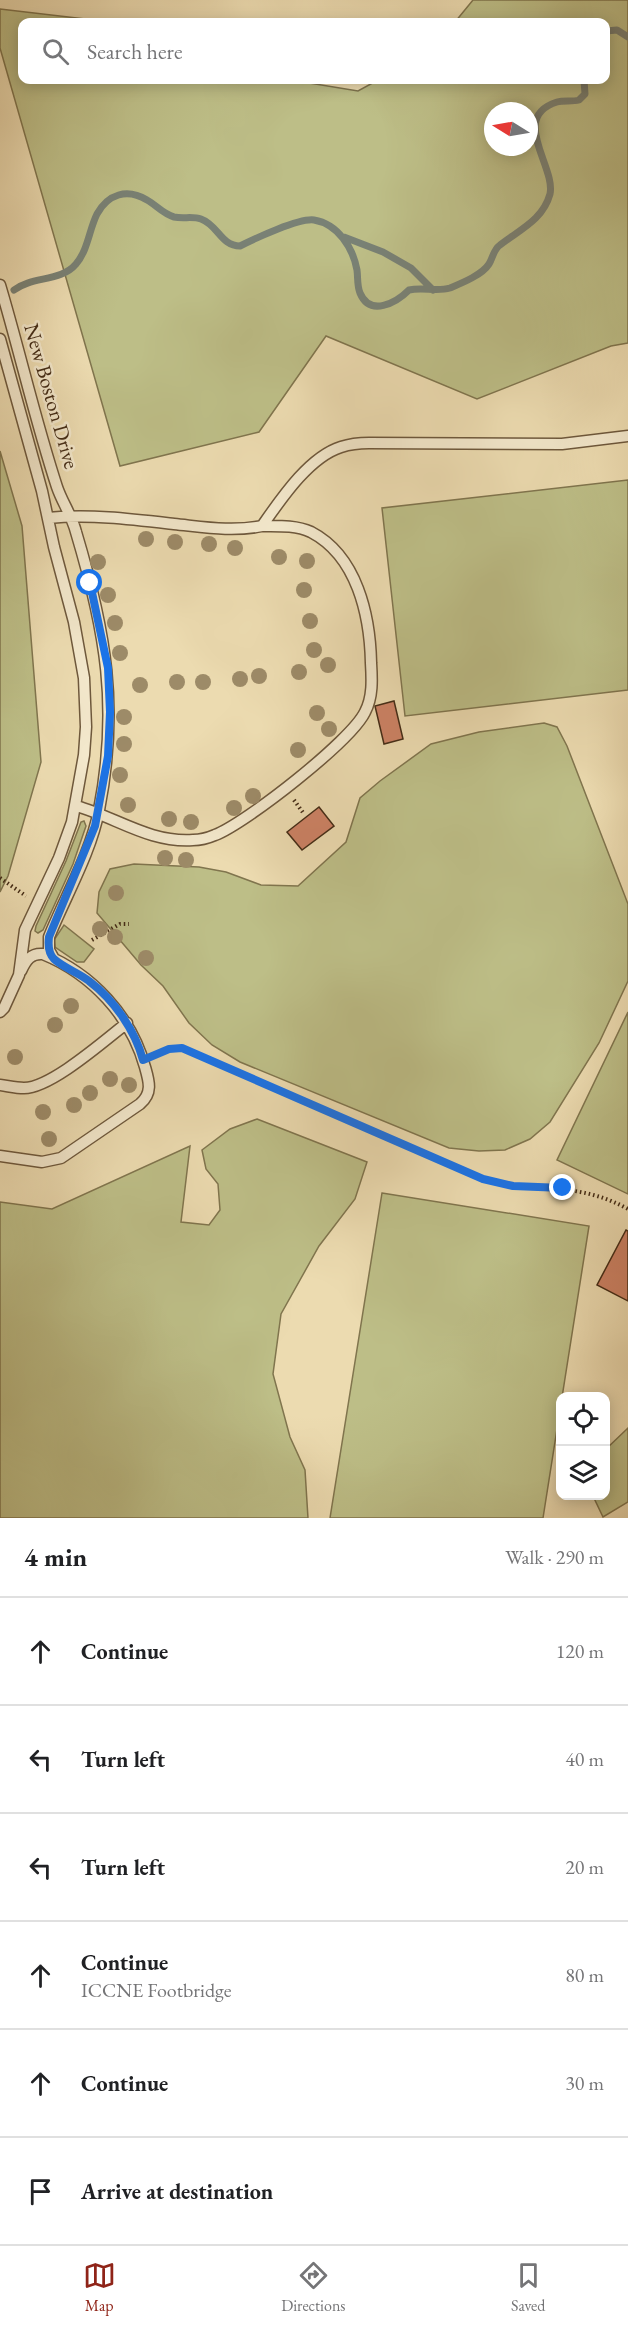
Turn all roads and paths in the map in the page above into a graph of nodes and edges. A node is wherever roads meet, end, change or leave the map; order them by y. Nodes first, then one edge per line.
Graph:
1 (0, 285) edge
2 (0, 339) edge
3 (628, 436) edge
4 (71, 516) junction
5 (48, 518) junction
6 (261, 526) junction
7 (293, 798) dead end
8 (76, 806) junction
9 (99, 812) junction
10 (304, 814) dead end
11 (0, 878) edge
12 (31, 900) dead end
13 (129, 924) dead end
14 (92, 940) dead end
15 (54, 959) junction
16 (19, 975) junction
17 (0, 1012) edge
18 (127, 1023) junction
19 (143, 1060) junction
20 (0, 1085) edge
21 (0, 1156) edge
22 (628, 1209) edge

1 - 4 lane, New Boston Drive
2 - 5 lane, New Boston Drive
3 - 6 lane
4 - 5 lane
4 - 6 lane
4 - 9 lane, New Boston Drive
5 - 8 lane, New Boston Drive
6 - 9 lane
7 - 10 path
8 - 9 lane
8 - 16 lane, New Boston Drive
9 - 15 lane, New Boston Drive
11 - 12 path
13 - 14 path
15 - 16 lane
15 - 18 lane
16 - 17 lane
18 - 19 lane
18 - 20 lane
19 - 21 lane
19 - 22 path

